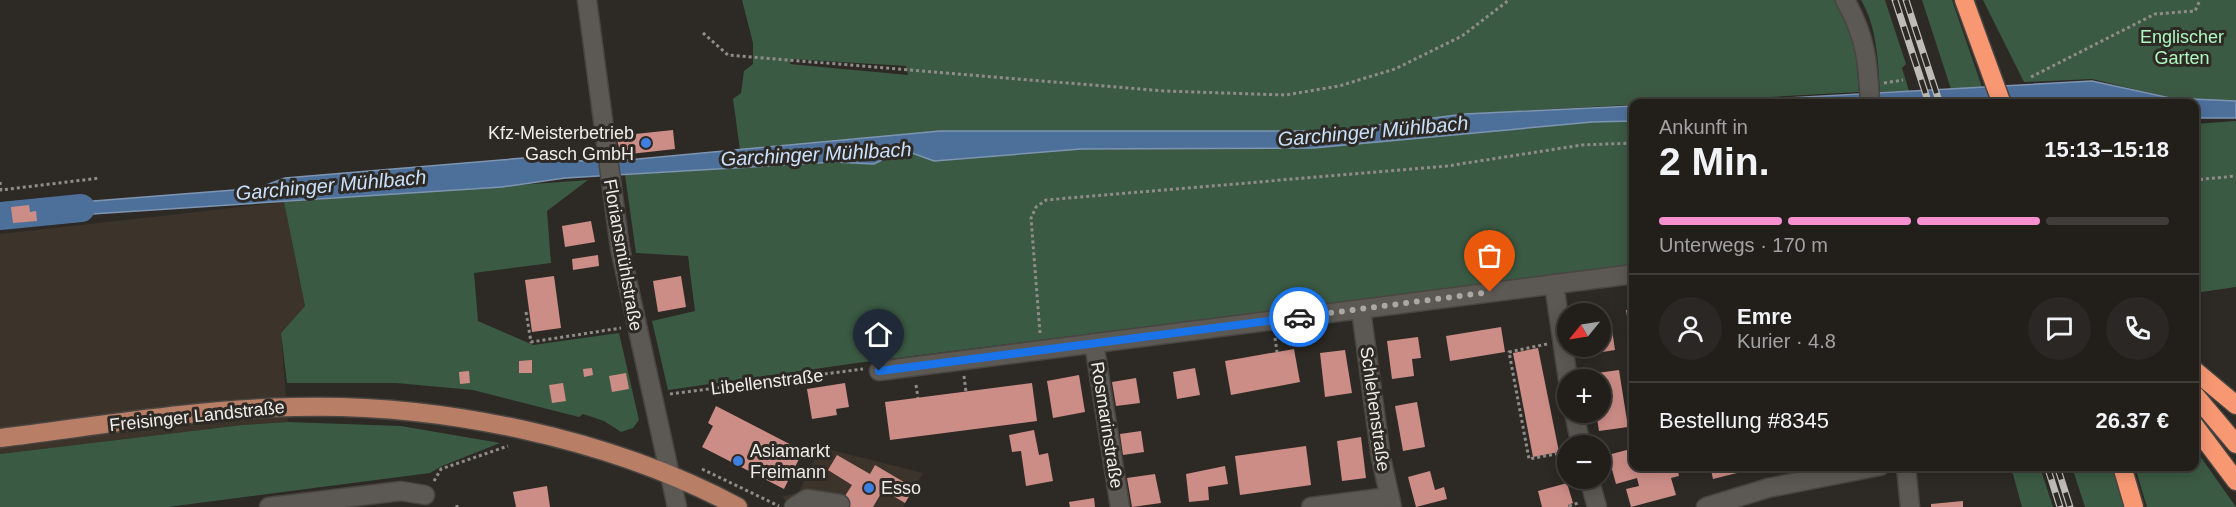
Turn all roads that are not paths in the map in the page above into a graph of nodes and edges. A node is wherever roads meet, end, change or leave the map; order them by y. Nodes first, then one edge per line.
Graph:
1 (587, 0) edge
2 (1845, 0) edge
3 (1964, 0) edge
4 (1872, 91) edge
5 (2000, 99) edge
6 (1629, 275) edge
7 (1554, 284) junction
8 (1361, 310) junction
9 (1094, 343) junction
10 (1566, 369) edge
11 (879, 371) road end
12 (2199, 374) edge
13 (2199, 400) edge
14 (2236, 405) edge
15 (2199, 432) edge
16 (0, 438) edge
17 (2236, 444) edge
18 (1855, 471) edge
19 (1906, 471) edge
20 (2123, 471) edge
21 (669, 476) junction
22 (2236, 481) edge
23 (1592, 489) edge
24 (425, 495) road end
25 (1390, 502) edge
26 (840, 504) dead end
27 (269, 507) edge
28 (676, 507) edge
29 (738, 507) edge
30 (794, 507) edge
31 (1119, 507) edge
32 (1311, 507) edge
33 (1597, 507) edge
34 (1706, 507) edge
35 (1910, 507) edge
36 (2134, 507) edge

1 - 21 street, Floriansmühlstraße
2 - 4 street
3 - 5 highway
6 - 7 street
7 - 8 street
7 - 10 street
8 - 9 street
8 - 25 street, Schlehenstraße
9 - 11 street
9 - 31 street, Rosmarinstraße
12 - 14 highway
13 - 17 highway
15 - 22 highway
16 - 21 main road, Freisinger Landstraße
18 - 34 street
19 - 35 street
20 - 36 highway
21 - 28 street, Floriansmühlstraße
21 - 29 main road, Freisinger Landstraße
23 - 33 street
24 - 27 street
25 - 32 street
26 - 30 street

